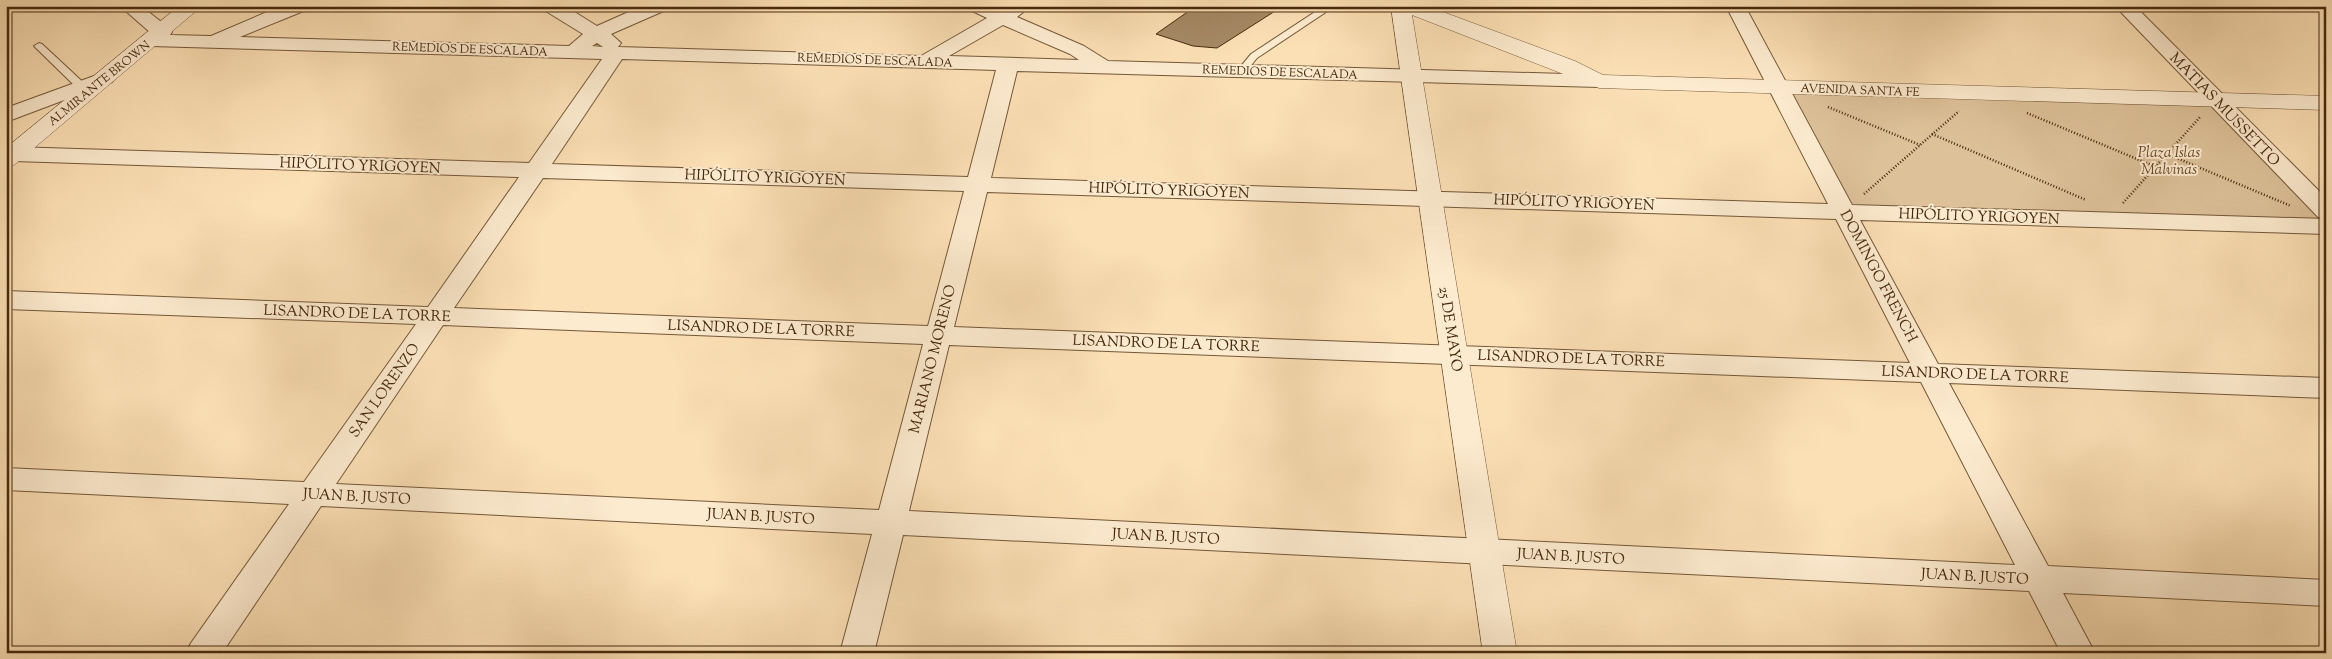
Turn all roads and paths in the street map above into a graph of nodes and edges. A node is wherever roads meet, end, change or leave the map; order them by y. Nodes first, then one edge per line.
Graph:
1 (129, 6) edge
2 (192, 6) edge
3 (299, 6) edge
4 (551, 6) edge
5 (659, 6) edge
6 (977, 6) edge
7 (1022, 6) edge
8 (1331, 6) edge
9 (1401, 6) edge
10 (1408, 6) edge
11 (1735, 6) edge
12 (2124, 6) edge
13 (1002, 18) junction
14 (599, 34) junction
15 (156, 36) junction
16 (211, 42) junction
17 (39, 46) dead end
18 (574, 52) junction
19 (616, 54) junction
20 (926, 61) junction
21 (1008, 65) junction
22 (1104, 67) junction
23 (1242, 71) junction
24 (1412, 76) junction
25 (105, 78) junction
26 (1599, 82) junction
27 (82, 87) junction
28 (1778, 87) junction
29 (1979, 93) junction
30 (2216, 100) junction
31 (2326, 103) edge
32 (1823, 105) dead end
33 (2024, 111) dead end
34 (6, 116) edge
35 (1932, 134) junction
36 (1920, 145) junction
37 (2167, 154) junction
38 (10, 157) edge
39 (2156, 166) junction
40 (536, 170) junction
41 (977, 184) junction
42 (1430, 198) junction
43 (2087, 201) dead end
44 (2120, 206) dead end
45 (2299, 210) dead end
46 (1844, 211) junction
47 (2326, 212) edge
48 (2326, 227) edge
49 (6, 300) edge
50 (435, 316) junction
51 (938, 335) junction
52 (1454, 354) junction
53 (1930, 372) junction
54 (2326, 388) edge
55 (6, 479) edge
56 (312, 494) junction
57 (890, 523) junction
58 (1485, 552) junction
59 (2039, 579) junction
60 (2326, 593) edge
61 (203, 653) edge
62 (857, 653) edge
63 (1500, 653) edge
64 (2078, 653) edge

1 - 15 street
2 - 15 street, ALMIRANTE BROWN
3 - 16 street
4 - 14 street
5 - 14 street
6 - 13 street
7 - 13 street
8 - 23 lane
9 - 24 street, 25 DE MAYO
10 - 26 street, AVENIDA SANTA FE
11 - 28 street, DOMINGO FRENCH
12 - 30 street, MATIAS MUSSETTO
13 - 20 street
13 - 22 street
14 - 18 street
14 - 19 street
15 - 16 street, REMEDIOS DE ESCALADA
15 - 25 street, ALMIRANTE BROWN
16 - 18 street, REMEDIOS DE ESCALADA
17 - 27 lane
18 - 19 street, REMEDIOS DE ESCALADA
19 - 20 street, REMEDIOS DE ESCALADA
19 - 40 street, SAN LORENZO
20 - 21 street, REMEDIOS DE ESCALADA
21 - 22 street, REMEDIOS DE ESCALADA
21 - 41 street, MARIANO MORENO
22 - 23 street, REMEDIOS DE ESCALADA
23 - 24 street, REMEDIOS DE ESCALADA
24 - 26 street, REMEDIOS DE ESCALADA
24 - 42 street, 25 DE MAYO
25 - 27 street
25 - 38 street, ALMIRANTE BROWN
26 - 28 street, AVENIDA SANTA FE
27 - 34 street
28 - 29 street, AVENIDA SANTA FE
28 - 46 street, DOMINGO FRENCH
29 - 30 street, AVENIDA SANTA FE
29 - 35 path
30 - 31 street, AVENIDA SANTA FE
30 - 37 path
30 - 47 street, MATIAS MUSSETTO
32 - 36 path
33 - 39 path
35 - 36 path
35 - 43 path
36 - 46 path
37 - 39 path
37 - 45 path
38 - 40 street, HIPÓLITO YRIGOYEN
39 - 44 path
40 - 41 street, HIPÓLITO YRIGOYEN
40 - 50 street, SAN LORENZO
41 - 42 street, HIPÓLITO YRIGOYEN
41 - 51 street, MARIANO MORENO
42 - 46 street, HIPÓLITO YRIGOYEN
42 - 52 street, 25 DE MAYO
46 - 48 street, HIPÓLITO YRIGOYEN
46 - 53 street, DOMINGO FRENCH
49 - 50 street, LISANDRO DE LA TORRE
50 - 51 street, LISANDRO DE LA TORRE
50 - 56 street, SAN LORENZO
51 - 52 street, LISANDRO DE LA TORRE
51 - 57 street, MARIANO MORENO
52 - 53 street, LISANDRO DE LA TORRE
52 - 58 street, 25 DE MAYO
53 - 54 street, LISANDRO DE LA TORRE
53 - 59 street, DOMINGO FRENCH
55 - 56 street, JUAN B. JUSTO
56 - 57 street, JUAN B. JUSTO
56 - 61 street, SAN LORENZO
57 - 58 street, JUAN B. JUSTO
57 - 62 street, MARIANO MORENO
58 - 59 street, JUAN B. JUSTO
58 - 63 street, 25 DE MAYO
59 - 60 street, JUAN B. JUSTO
59 - 64 street, DOMINGO FRENCH

